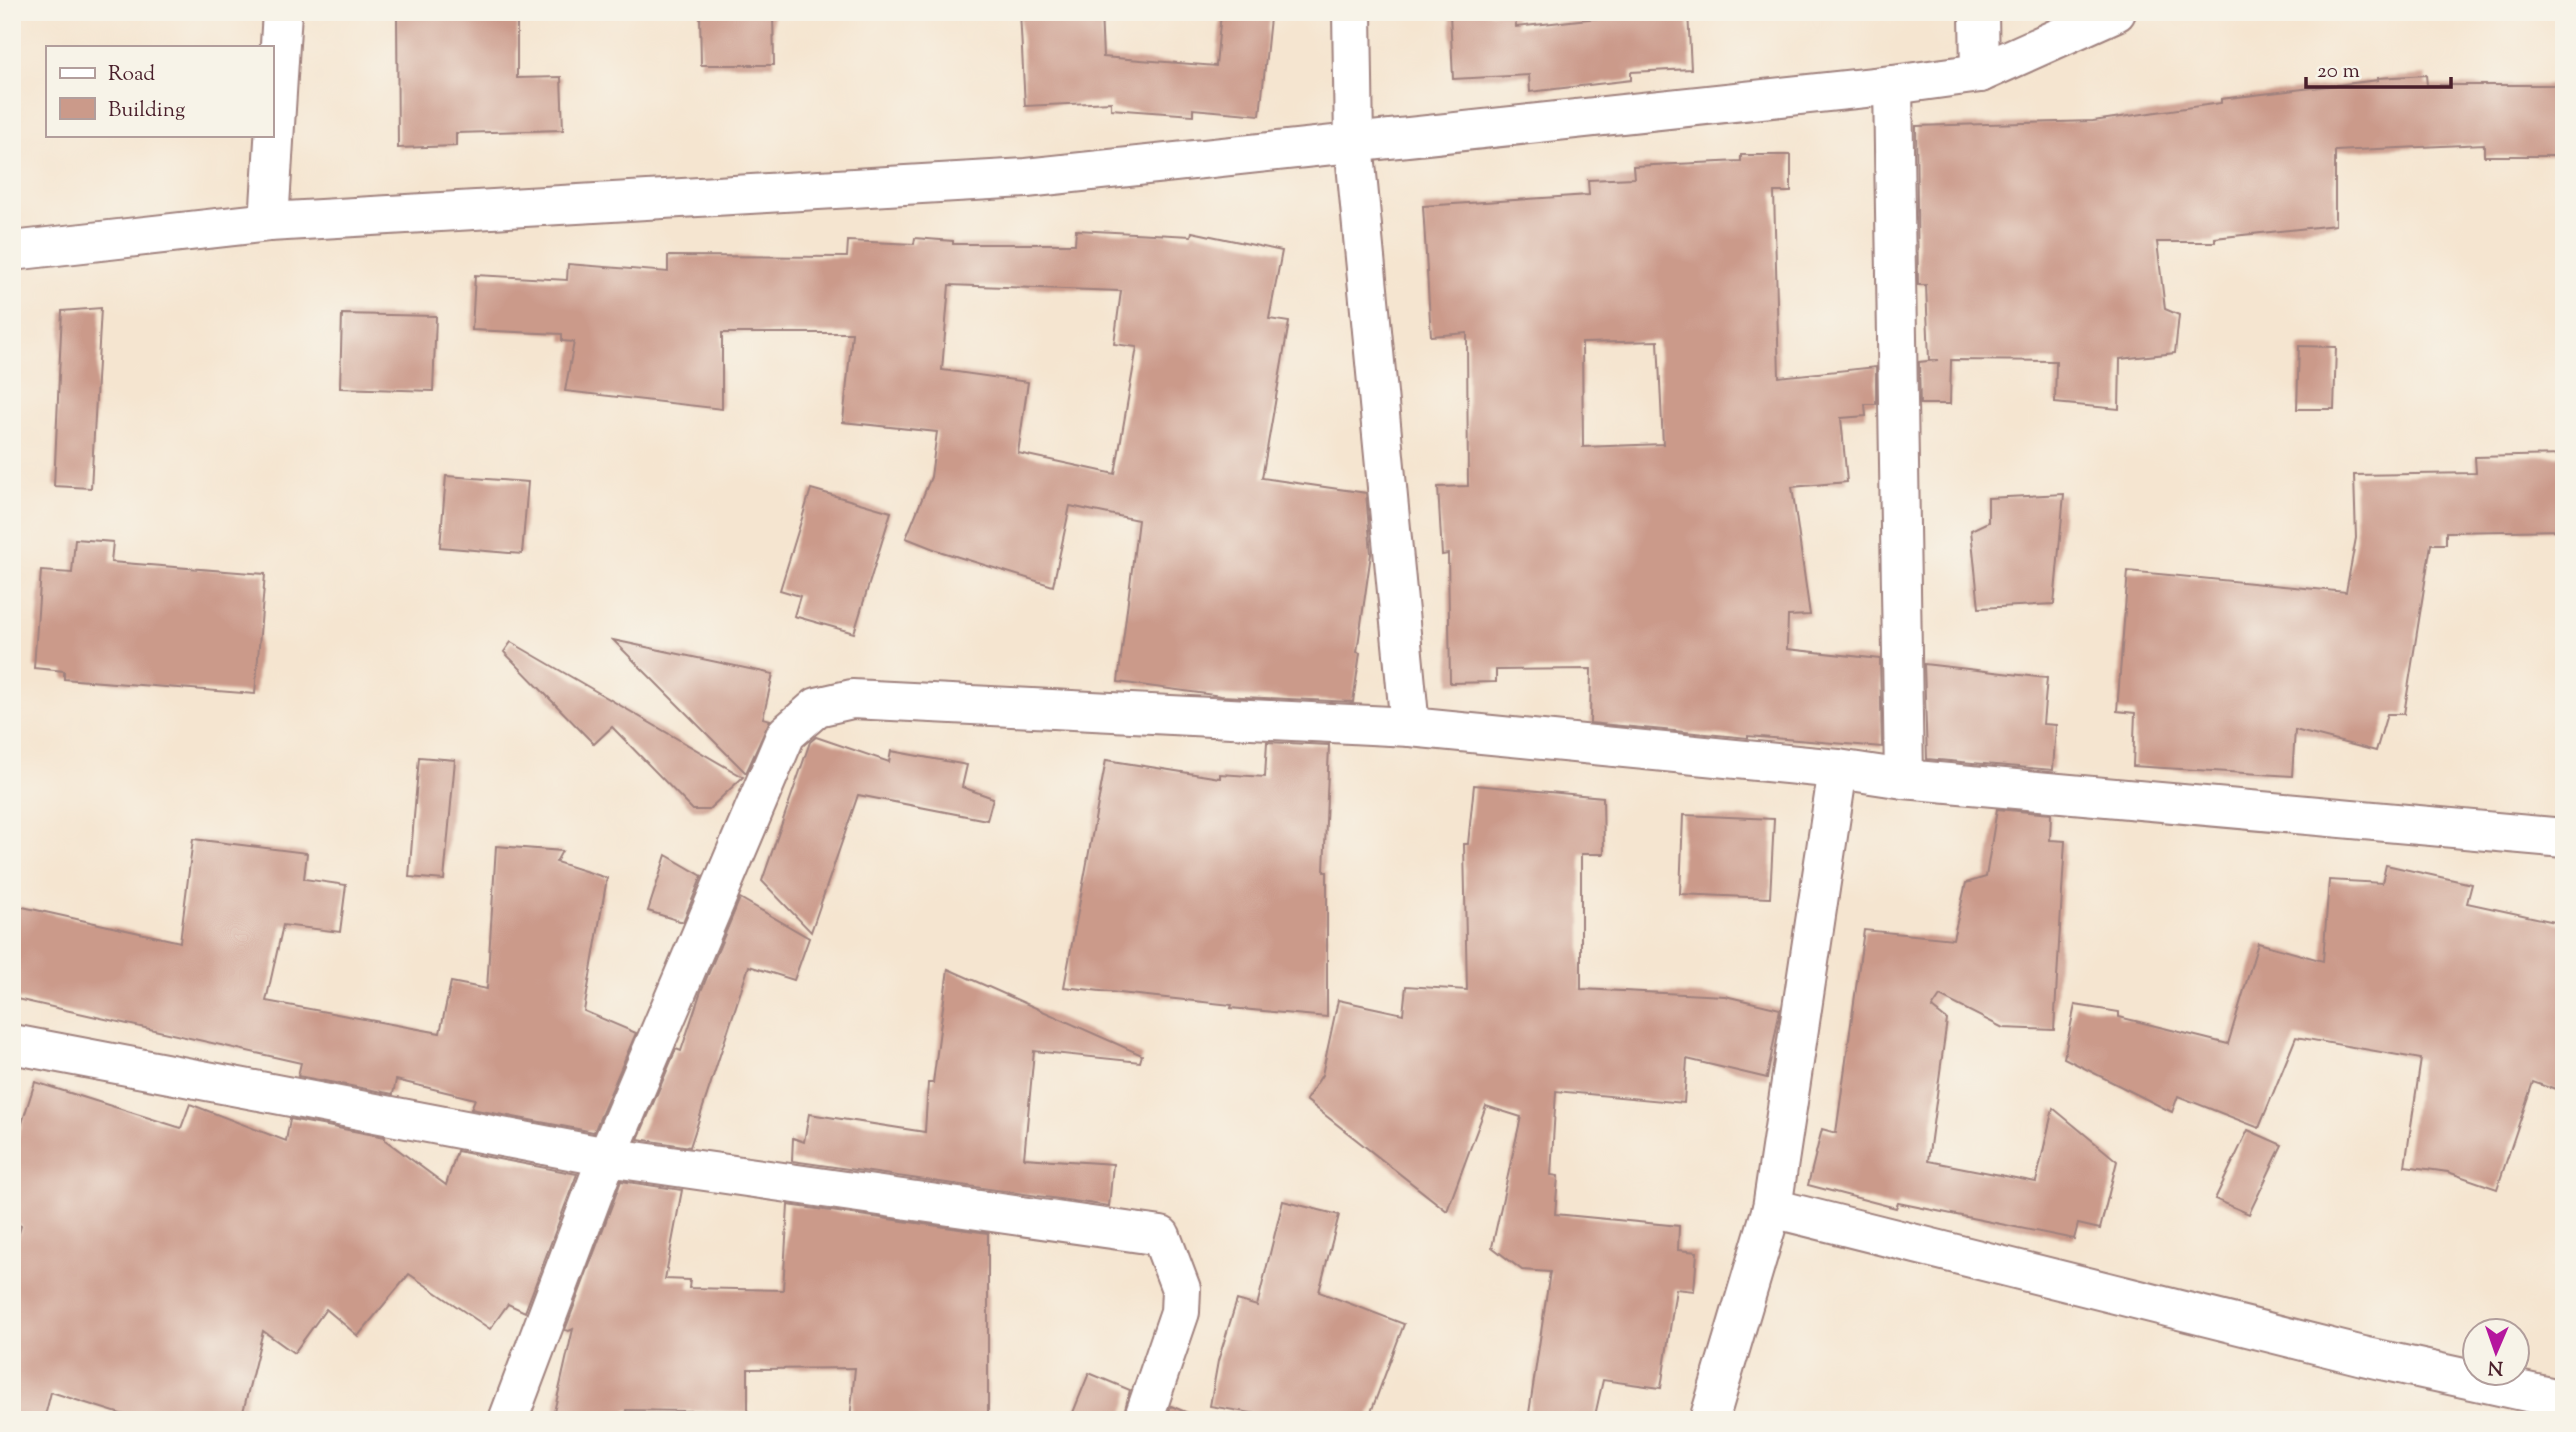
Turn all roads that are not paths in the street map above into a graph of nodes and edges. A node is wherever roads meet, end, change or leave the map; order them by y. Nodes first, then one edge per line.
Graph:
1 (282, 12) edge
2 (1352, 12) edge
3 (1979, 12) edge
4 (2116, 12) edge
5 (1980, 73) junction
6 (1893, 85) junction
7 (1354, 144) junction
8 (270, 222) junction
9 (12, 251) edge
10 (1410, 727) junction
11 (1838, 769) junction
12 (1904, 779) junction
13 (2564, 838) edge
14 (12, 1044) edge
15 (607, 1157) junction
16 (1772, 1208) junction
17 (2564, 1400) edge
18 (508, 1420) edge
19 (1143, 1420) edge
20 (1709, 1420) edge

1 - 8 street
2 - 7 street
3 - 5 street
4 - 5 street
5 - 6 street
6 - 7 street
6 - 12 street
7 - 8 street
7 - 10 street
8 - 9 street
10 - 11 street
10 - 15 street
11 - 12 street
11 - 16 street
12 - 13 street
14 - 15 street
15 - 18 street
15 - 19 street
16 - 17 street
16 - 20 street

